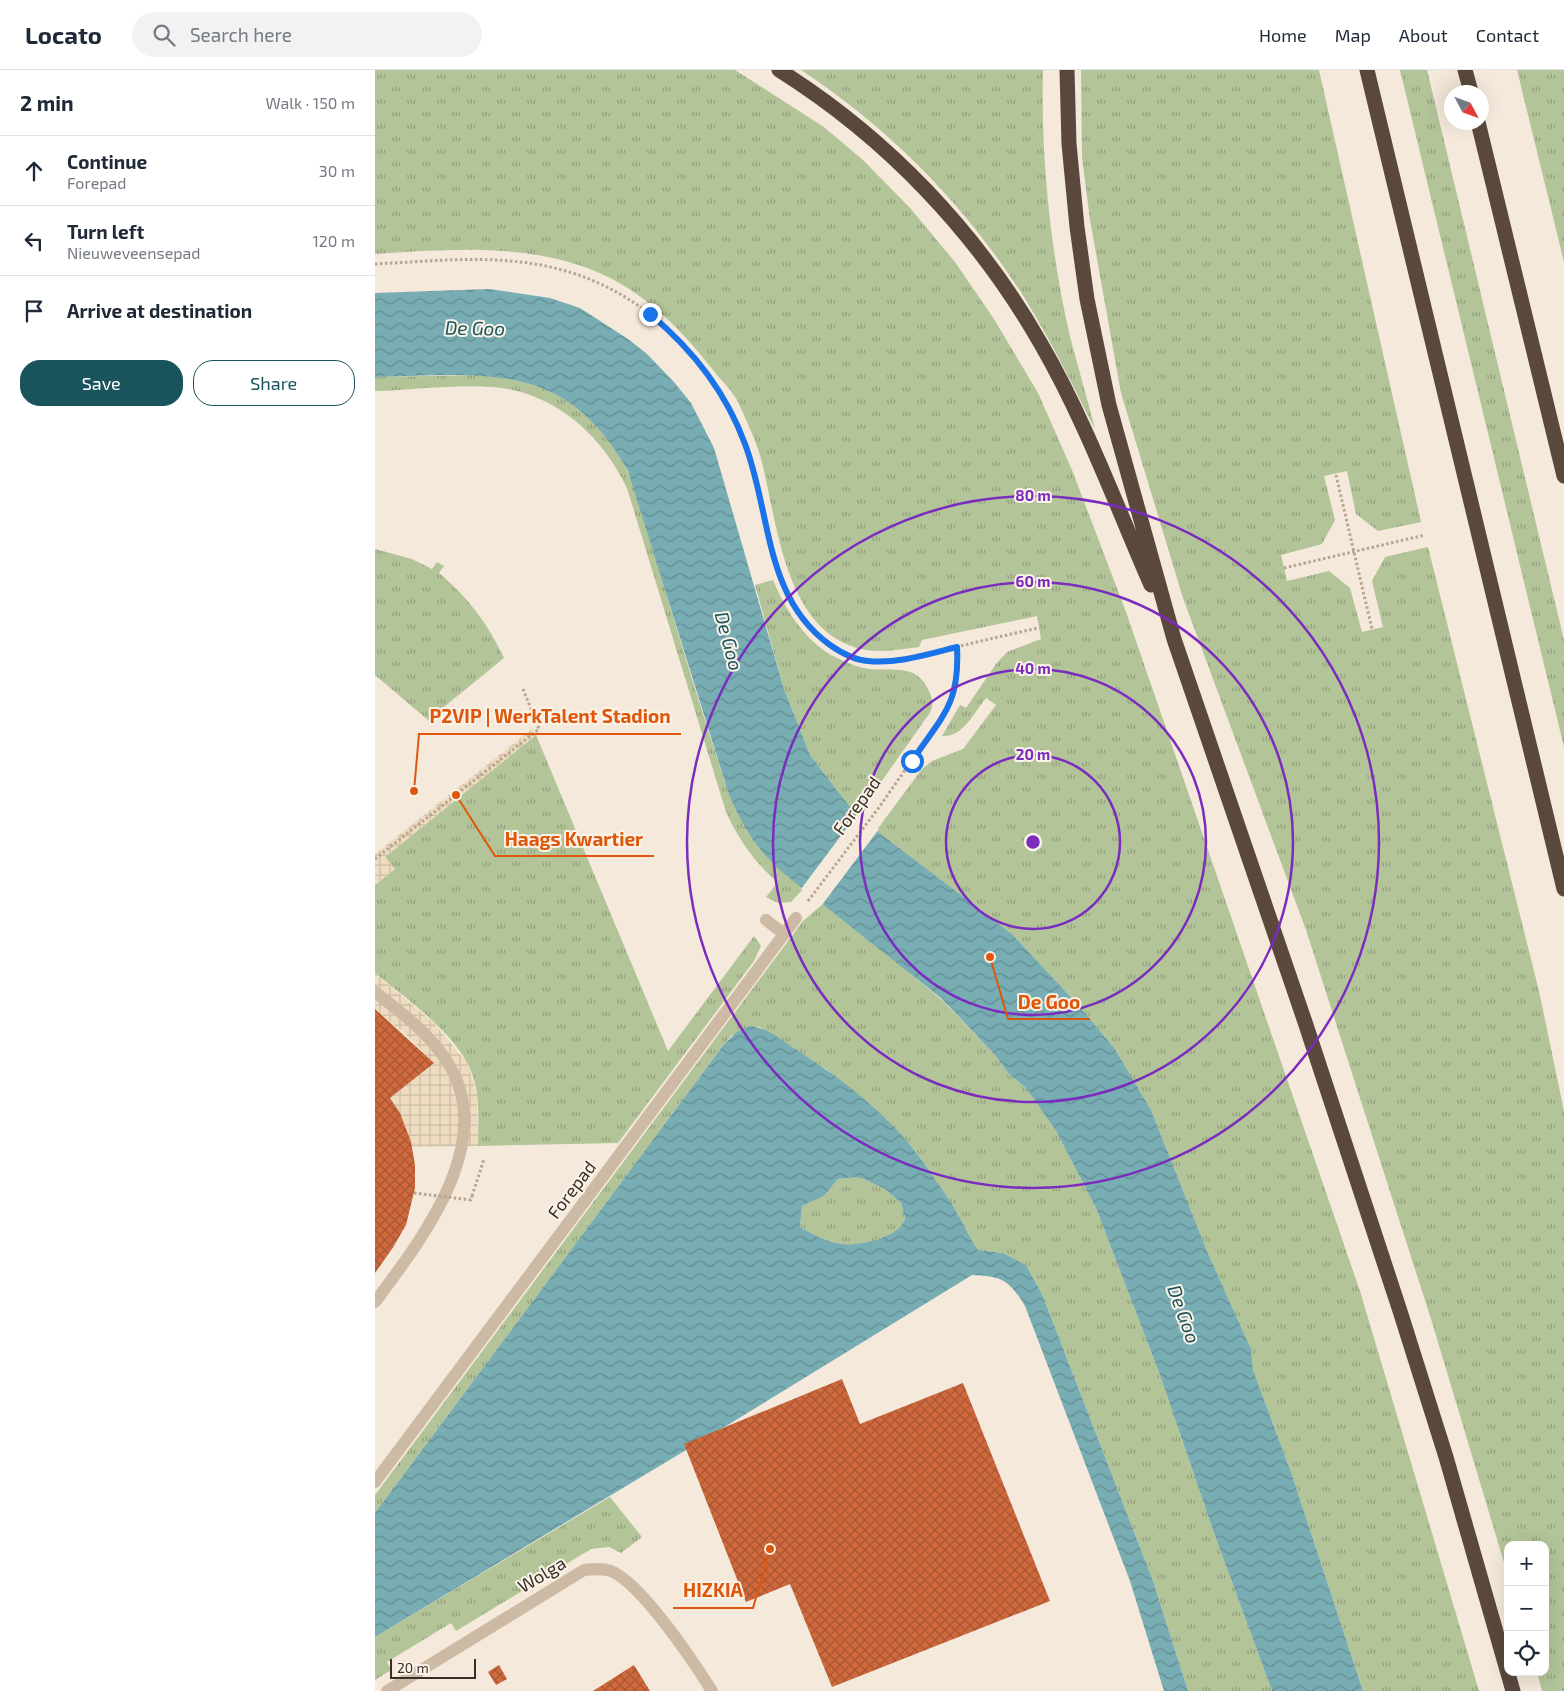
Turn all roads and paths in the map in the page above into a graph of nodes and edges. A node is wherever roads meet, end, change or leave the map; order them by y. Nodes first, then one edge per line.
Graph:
1 (779, 70) edge
2 (1067, 70) edge
3 (1367, 70) edge
4 (1465, 70) edge
5 (1469, 85) edge
6 (1480, 130) edge
7 (375, 264) edge
8 (1336, 475) dead end
9 (1564, 476) edge
10 (1425, 535) dead end
11 (1354, 552) junction
12 (1284, 568) dead end
13 (1039, 628) dead end
14 (1372, 628) dead end
15 (1174, 639) junction
16 (957, 647) junction
17 (523, 689) dead end
18 (375, 860) edge
19 (1564, 889) edge
20 (808, 902) dead end
21 (796, 918) dead end
22 (766, 920) dead end
23 (784, 934) junction
24 (375, 992) edge
25 (484, 1159) dead end
26 (414, 1193) dead end
27 (375, 1302) edge
28 (375, 1482) edge
29 (387, 1691) edge
30 (712, 1691) edge
31 (1513, 1691) edge

1 - 15 highway
2 - 15 highway
3 - 19 highway
4 - 5 highway
6 - 9 highway
7 - 16 path
8 - 11 path
10 - 11 path
11 - 12 path
11 - 14 path
13 - 16 path
15 - 31 highway
16 - 20 path, Forepad
17 - 18 path
21 - 23 street, Forepad
22 - 23 street
23 - 28 street, Forepad
24 - 27 street
25 - 26 path, bridge
29 - 30 street, Wolga

